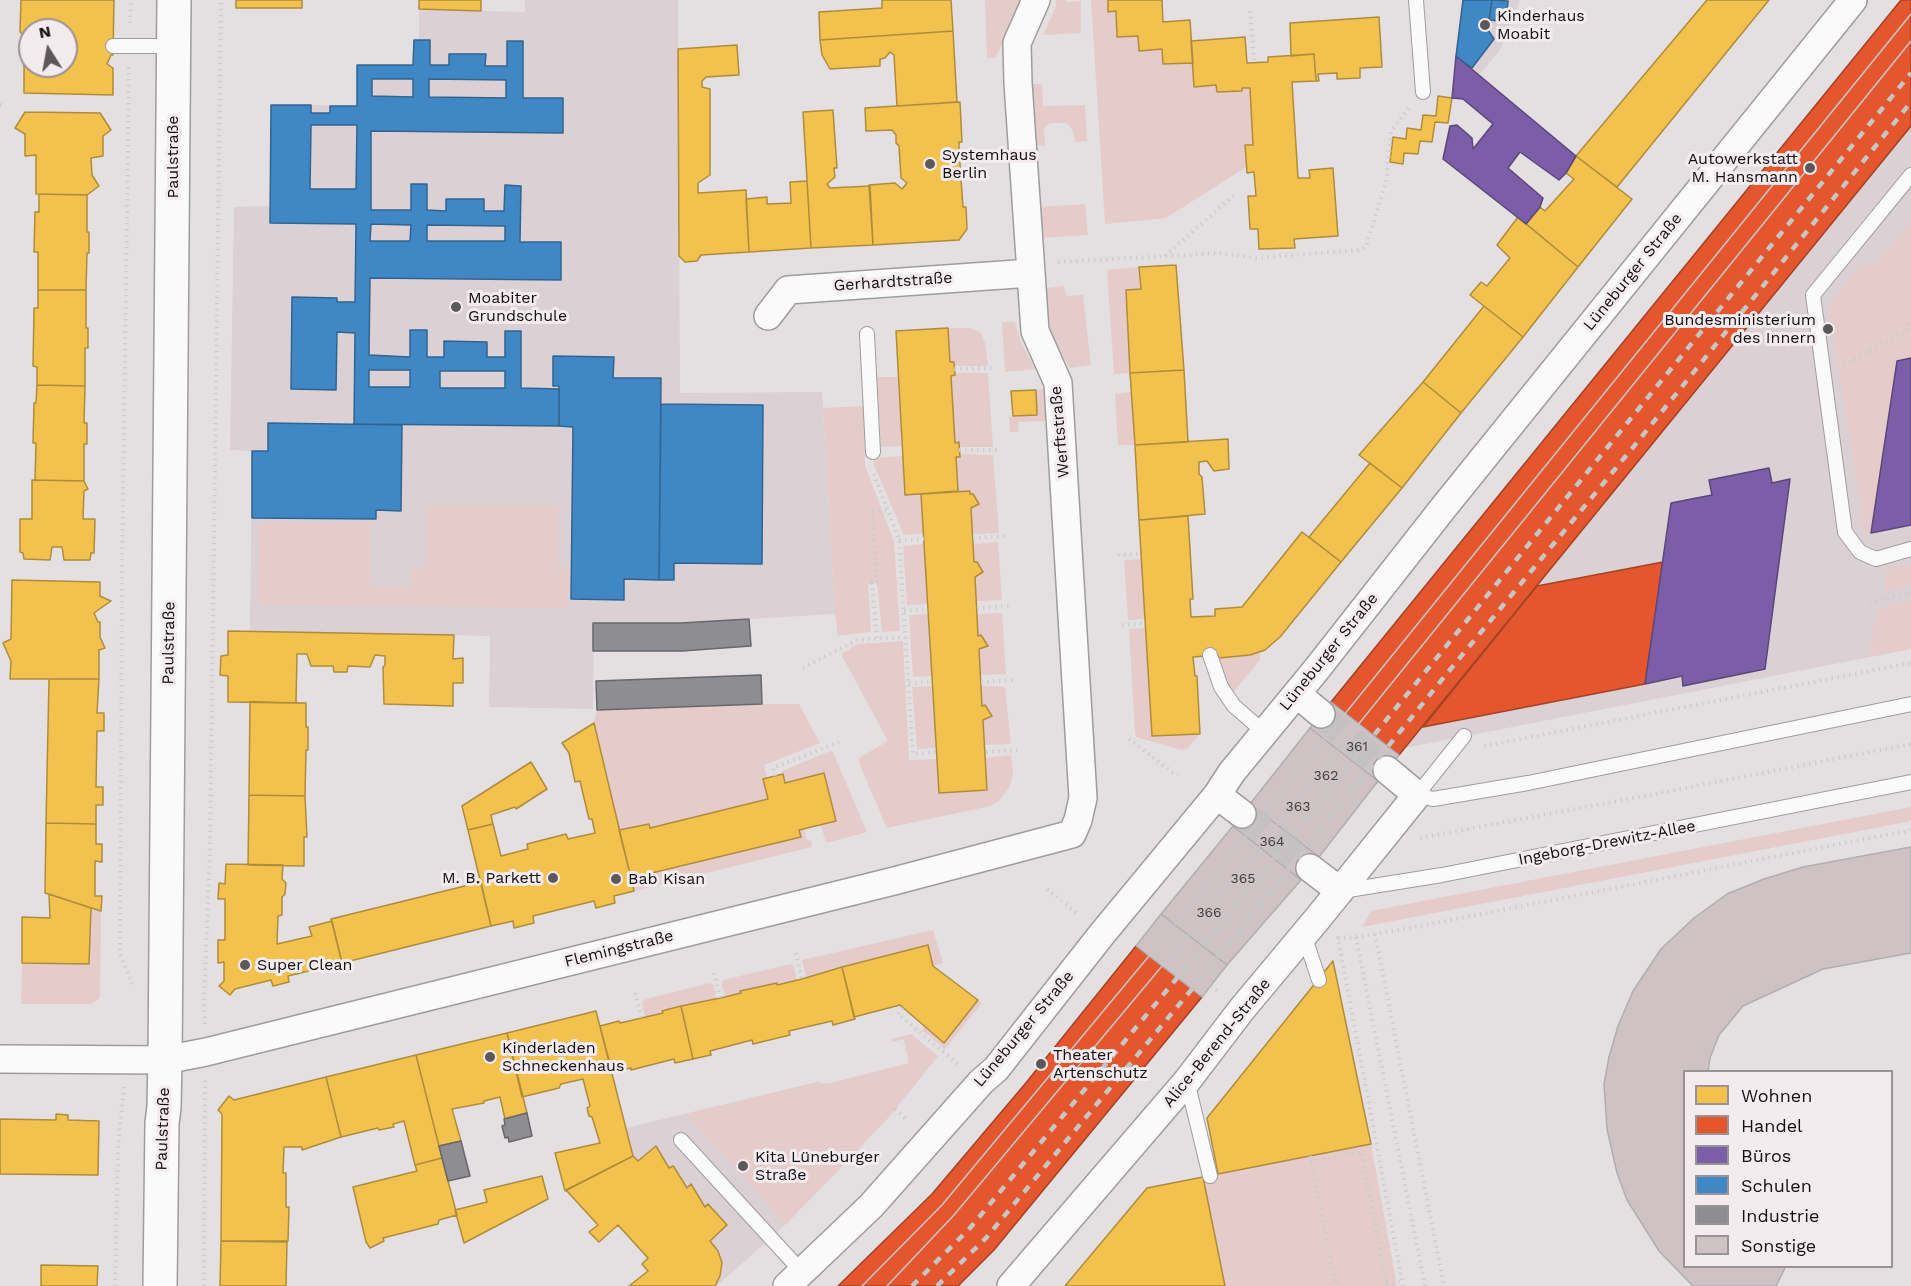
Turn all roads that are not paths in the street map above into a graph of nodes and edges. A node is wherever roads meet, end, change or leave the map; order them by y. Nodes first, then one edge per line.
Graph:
1 (174, 0) edge
2 (1036, 0) edge
3 (1416, 0) edge
4 (1853, 0) edge
5 (113, 46) dead end
6 (173, 46) junction
7 (1423, 92) road end
8 (1911, 175) edge
9 (1031, 268) junction
10 (768, 316) dead end
11 (867, 334) dead end
12 (873, 452) road end
13 (1911, 549) edge
14 (1210, 655) dead end
15 (1297, 694) junction
16 (1911, 704) edge
17 (1321, 714) tunnel mouth
18 (1264, 732) junction
19 (1464, 736) dead end
20 (1387, 770) tunnel mouth
21 (1911, 782) edge
22 (1217, 795) junction
23 (1417, 795) junction
24 (1242, 814) tunnel mouth
25 (1072, 834) joint
26 (1310, 868) tunnel mouth
27 (1340, 891) junction
28 (1304, 935) junction
29 (1319, 980) dead end
30 (0, 1059) edge
31 (165, 1060) junction
32 (1187, 1081) junction
33 (681, 1140) dead end
34 (1210, 1176) dead end
35 (795, 1279) edge
36 (160, 1286) edge
37 (1011, 1286) edge

1 - 6 street, Paulstraße
2 - 9 street, Werftstraße
3 - 7 lane
4 - 15 street, Lüneburger Straße
5 - 6 lane
6 - 31 street, Paulstraße
8 - 13 lane
9 - 10 street, Gerhardtstraße
9 - 25 street, Werftstraße
11 - 12 lane
14 - 18 lane
15 - 17 street
15 - 18 street, Lüneburger Straße
16 - 23 lane
18 - 22 street, Lüneburger Straße
19 - 23 lane
20 - 23 street
21 - 27 lane, Ingeborg-Drewitz-Allee
22 - 24 street
22 - 35 street, Lüneburger Straße
23 - 27 street, Alice-Berend-Straße
25 - 31 street, Flemingstraße
26 - 27 street
27 - 28 street, Alice-Berend-Straße
28 - 29 lane
28 - 32 street, Alice-Berend-Straße
30 - 31 street, Flemingstraße
31 - 36 street, Paulstraße
32 - 34 lane
32 - 37 street, Alice-Berend-Straße
33 - 35 lane

